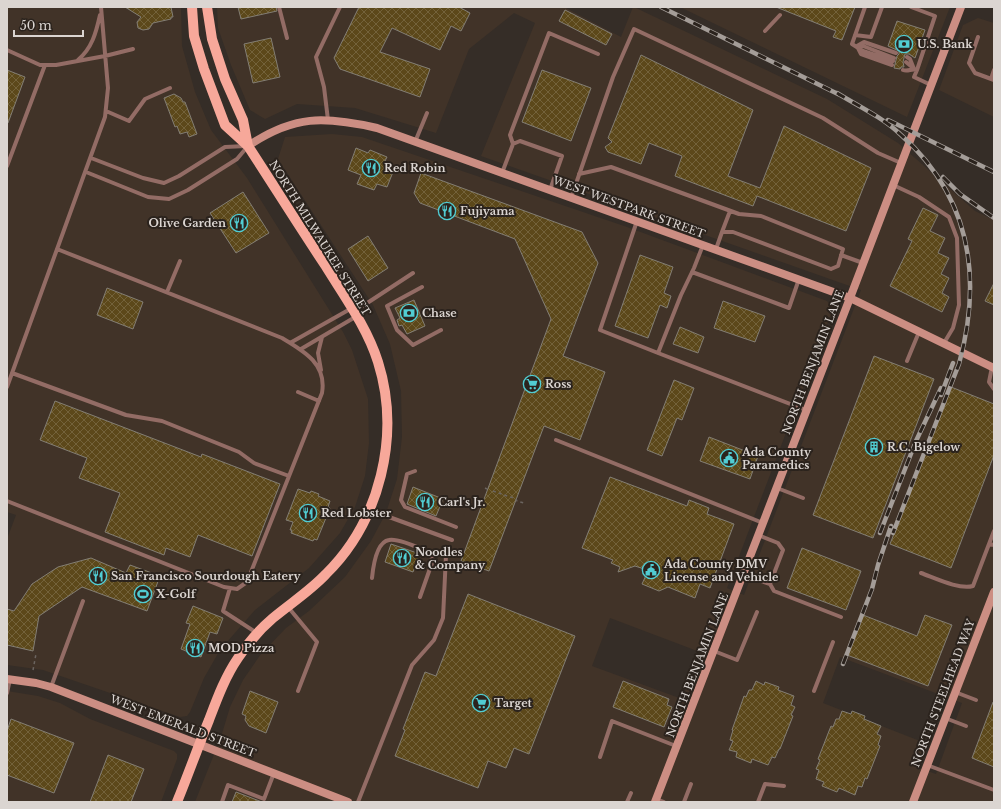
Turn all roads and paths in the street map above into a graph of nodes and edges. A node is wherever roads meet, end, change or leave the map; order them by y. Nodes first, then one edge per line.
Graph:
1 (192, 7) edge
2 (201, 7) edge
3 (207, 7) edge
4 (279, 7) edge
5 (340, 7) edge
6 (865, 7) edge
7 (882, 7) edge
8 (911, 7) edge
9 (961, 7) edge
10 (101, 9) edge
11 (780, 15) dead end
12 (765, 31) dead end
13 (855, 35) junction
14 (978, 37) dead end
15 (287, 38) dead end
16 (212, 39) junction
17 (857, 46) junction
18 (133, 49) dead end
19 (7, 50) edge
20 (598, 54) dead end
21 (105, 56) junction
22 (78, 61) junction
23 (45, 65) junction
24 (915, 69) junction
25 (994, 70) edge
26 (992, 80) edge
27 (931, 85) junction
28 (170, 88) dead end
29 (106, 111) junction
30 (427, 113) dead end
31 (328, 120) junction
32 (415, 142) junction
33 (513, 144) junction
34 (248, 146) junction
35 (91, 158) junction
36 (901, 163) junction
37 (7, 166) edge
38 (86, 172) junction
39 (502, 173) junction
40 (579, 174) junction
41 (893, 185) junction
42 (550, 190) junction
43 (572, 198) junction
44 (730, 211) junction
45 (637, 221) junction
46 (722, 232) junction
47 (703, 245) junction
48 (57, 249) junction
49 (716, 250) junction
50 (841, 255) junction
51 (180, 261) dead end
52 (863, 263) junction
53 (692, 272) junction
54 (413, 273) dead end
55 (799, 280) junction
56 (422, 287) dead end
57 (167, 292) junction
58 (850, 298) junction
59 (354, 312) junction
60 (442, 330) dead end
61 (920, 331) junction
62 (322, 337) junction
63 (290, 343) junction
64 (944, 343) junction
65 (301, 349) junction
66 (658, 353) junction
67 (907, 361) dead end
68 (993, 367) edge
69 (12, 373) junction
70 (322, 373) junction
71 (7, 387) edge
72 (994, 389) edge
73 (298, 392) dead end
74 (320, 401) junction
75 (806, 410) junction
76 (556, 440) dead end
77 (415, 471) dead end
78 (290, 476) junction
79 (776, 488) junction
80 (493, 491) dead end
81 (803, 498) dead end
82 (7, 500) edge
83 (524, 503) dead end
84 (370, 510) junction
85 (763, 523) junction
86 (456, 527) dead end
87 (994, 530) edge
88 (758, 535) junction
89 (452, 540) dead end
90 (992, 544) edge
91 (446, 555) dead end
92 (921, 573) dead end
93 (743, 575) junction
94 (372, 578) dead end
95 (770, 584) junction
96 (230, 588) junction
97 (994, 592) edge
98 (420, 596) dead end
99 (82, 601) dead end
100 (288, 606) junction
101 (756, 612) dead end
102 (842, 617) dead end
103 (257, 633) junction
104 (833, 642) dead end
105 (714, 651) junction
106 (36, 654) dead end
107 (33, 670) dead end
108 (9, 679) edge
109 (51, 687) junction
110 (298, 691) dead end
111 (814, 691) dead end
112 (955, 692) junction
113 (7, 694) edge
114 (976, 700) dead end
115 (945, 718) junction
116 (966, 726) dead end
117 (200, 744) junction
118 (677, 746) junction
119 (600, 757) dead end
120 (927, 764) junction
121 (274, 773) junction
122 (691, 784) dead end
123 (784, 786) dead end
124 (994, 790) edge
125 (631, 793) dead end
126 (658, 801) edge
127 (177, 802) edge
128 (222, 802) edge
129 (348, 802) edge
130 (358, 802) edge
131 (627, 802) edge
132 (684, 802) edge
133 (758, 802) edge
134 (912, 802) edge

1 - 34 main road, NORTH MILWAUKEE STREET
2 - 16 main road
3 - 16 main road, NORTH MILWAUKEE STREET
4 - 15 lane
5 - 31 lane
6 - 13 lane
7 - 13 lane
8 - 24 lane
9 - 27 street, NORTH BENJAMIN LANE
10 - 21 lane
10 - 22 lane
11 - 12 lane
13 - 17 lane
14 - 26 lane
16 - 34 main road, NORTH MILWAUKEE STREET
17 - 17 lane
18 - 21 lane
19 - 23 lane
20 - 33 lane
21 - 22 lane
21 - 29 lane
22 - 23 lane
23 - 37 lane
24 - 24 lane
24 - 27 lane
25 - 26 lane
27 - 36 street, NORTH BENJAMIN LANE
28 - 29 lane
29 - 35 lane
30 - 32 lane
31 - 32 street, WEST WESTPARK STREET
31 - 34 street, WEST WESTPARK STREET
32 - 39 street, WEST WESTPARK STREET
33 - 39 lane
33 - 42 lane
34 - 35 lane
34 - 38 lane
34 - 59 main road, NORTH MILWAUKEE STREET
35 - 38 lane
36 - 40 lane
36 - 41 street, NORTH BENJAMIN LANE
38 - 48 lane
39 - 42 street, WEST WESTPARK STREET
40 - 43 lane
40 - 44 lane
41 - 52 street, NORTH BENJAMIN LANE
41 - 64 lane
42 - 43 street, WEST WESTPARK STREET
43 - 45 street, WEST WESTPARK STREET
44 - 46 lane
44 - 50 lane
45 - 47 street, WEST WESTPARK STREET
45 - 66 lane
46 - 49 lane
46 - 50 lane
47 - 49 street, WEST WESTPARK STREET
47 - 53 lane
48 - 57 lane
48 - 69 lane
49 - 55 street, WEST WESTPARK STREET
50 - 52 lane
51 - 57 lane
52 - 58 street, NORTH BENJAMIN LANE
53 - 55 lane
53 - 66 lane
54 - 59 lane
55 - 58 street, WEST WESTPARK STREET
56 - 60 lane
57 - 63 lane
58 - 61 street, WEST WESTPARK STREET
58 - 75 street, NORTH BENJAMIN LANE
59 - 62 lane
59 - 63 lane
59 - 84 main road, NORTH MILWAUKEE STREET
61 - 64 street, WEST WESTPARK STREET
61 - 67 lane
62 - 65 lane
62 - 70 lane
63 - 65 lane
64 - 68 street, WEST WESTPARK STREET
65 - 70 lane
66 - 75 lane
68 - 72 lane
69 - 71 lane
69 - 78 lane
70 - 74 lane
73 - 74 lane
74 - 78 lane
75 - 79 street, NORTH BENJAMIN LANE
76 - 85 lane
77 - 86 lane
78 - 96 lane
79 - 81 lane
79 - 85 street, NORTH BENJAMIN LANE
80 - 83 path
82 - 96 lane
84 - 89 lane
84 - 100 main road, NORTH MILWAUKEE STREET
85 - 88 street, NORTH BENJAMIN LANE
87 - 90 lane
88 - 93 street, NORTH BENJAMIN LANE
88 - 95 lane
90 - 92 lane
91 - 130 lane
93 - 95 lane
93 - 105 street, NORTH BENJAMIN LANE
94 - 98 lane
95 - 102 lane
96 - 103 lane
97 - 112 street, NORTH STEELHEAD WAY
99 - 109 lane
100 - 103 main road, NORTH MILWAUKEE STREET
100 - 110 lane
101 - 105 lane
103 - 117 main road, NORTH MILWAUKEE STREET
104 - 111 lane
105 - 118 street, NORTH BENJAMIN LANE
106 - 107 path
108 - 109 street, WEST EMERALD STREET
108 - 113 lane
109 - 117 street, WEST EMERALD STREET
112 - 114 lane
112 - 115 street, NORTH STEELHEAD WAY
115 - 116 lane
115 - 120 street, NORTH STEELHEAD WAY
117 - 121 street, WEST EMERALD STREET
117 - 127 main road, NORTH MILWAUKEE STREET
118 - 119 lane
118 - 126 street, NORTH BENJAMIN LANE
120 - 124 lane
120 - 134 street, NORTH STEELHEAD WAY
121 - 128 lane
121 - 129 street, WEST EMERALD STREET
122 - 132 lane
123 - 133 lane
125 - 131 lane

